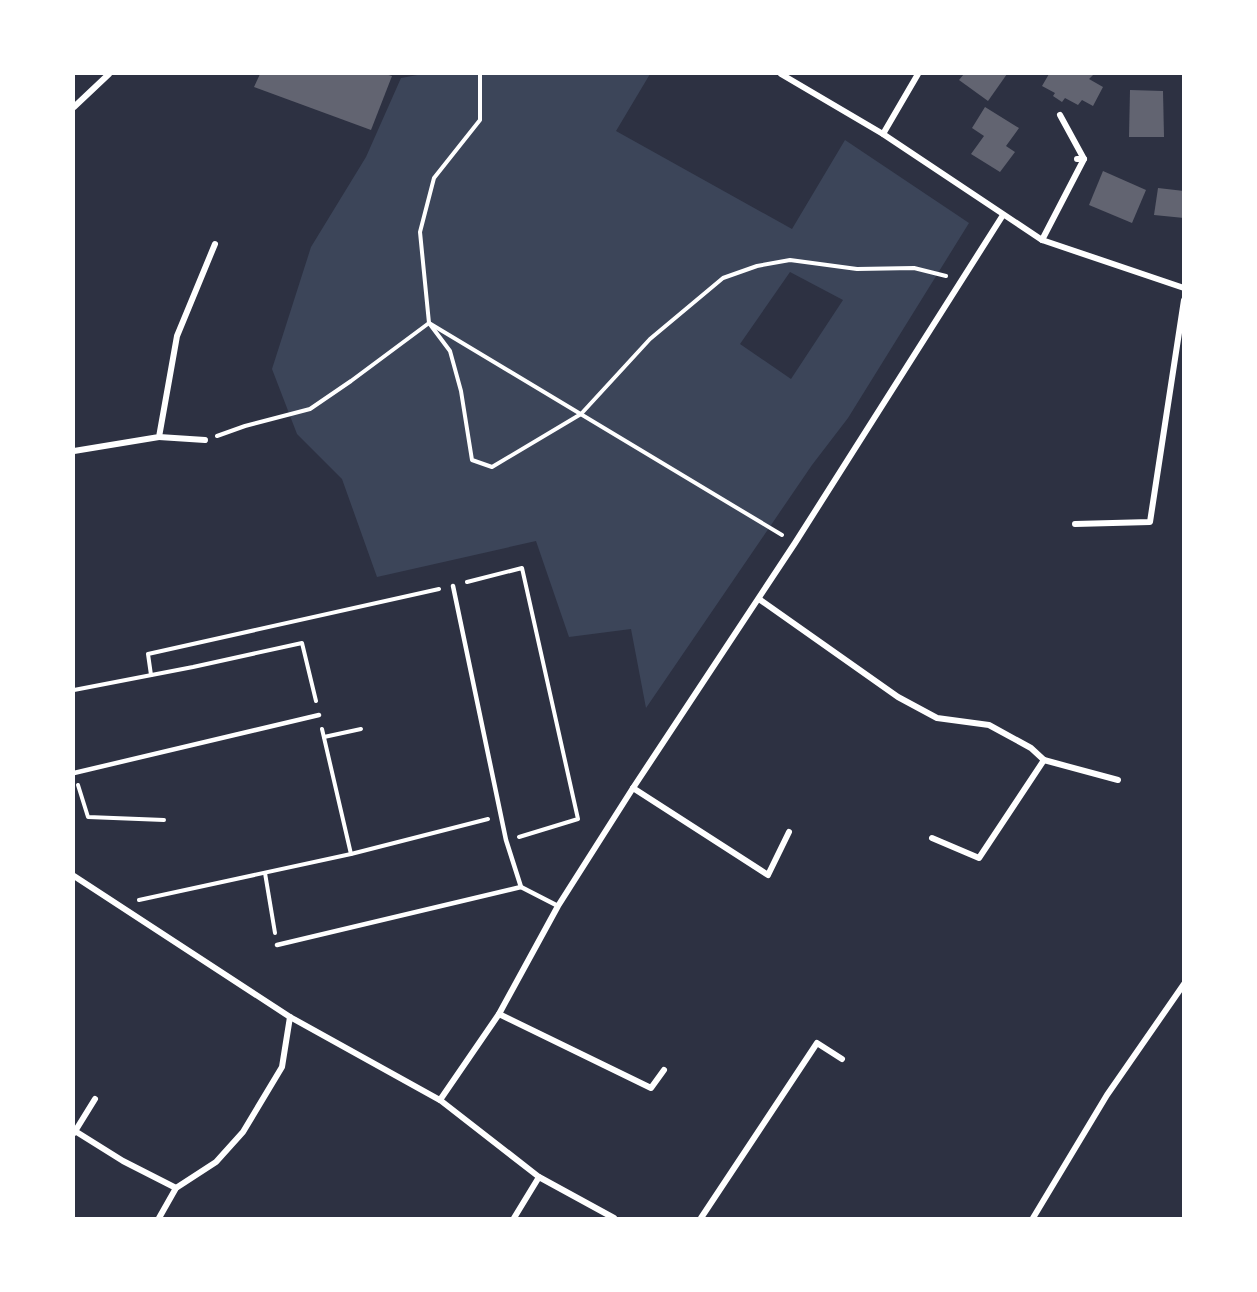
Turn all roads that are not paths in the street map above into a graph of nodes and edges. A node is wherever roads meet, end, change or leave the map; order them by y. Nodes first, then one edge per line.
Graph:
1 (109, 74) edge
2 (781, 74) edge
3 (918, 74) edge
4 (74, 104) edge
5 (1060, 115) dead end
6 (883, 134) junction
7 (1003, 215) junction
8 (1042, 240) junction
9 (215, 244) dead end
10 (1184, 288) edge
11 (1184, 300) edge
12 (159, 437) junction
13 (205, 440) road end
14 (74, 451) edge
15 (1075, 524) dead end
16 (453, 586) road end
17 (759, 599) junction
18 (319, 715) road end
19 (1044, 760) junction
20 (74, 773) edge
21 (1118, 780) dead end
22 (633, 788) junction
23 (789, 832) dead end
24 (932, 838) dead end
25 (74, 876) edge
26 (521, 887) junction
27 (558, 906) junction
28 (277, 945) road end
29 (1182, 989) edge
30 (499, 1014) junction
31 (290, 1017) junction
32 (842, 1059) dead end
33 (664, 1070) dead end
34 (95, 1099) dead end
35 (440, 1100) junction
36 (74, 1132) edge
37 (539, 1177) junction
38 (176, 1188) junction
39 (159, 1218) edge
40 (514, 1218) edge
41 (614, 1218) edge
42 (701, 1218) edge
43 (1033, 1218) edge

1 - 4 street
2 - 6 street
3 - 6 street
5 - 8 street
6 - 7 street
7 - 8 street
7 - 17 street
8 - 10 street
9 - 12 street
11 - 15 street
12 - 13 street
12 - 14 street
16 - 26 lane
17 - 19 street
17 - 22 street
18 - 20 lane
19 - 21 street
19 - 24 street
22 - 23 street
22 - 27 street
25 - 31 street
26 - 27 lane
26 - 28 lane
27 - 30 street
29 - 43 street
30 - 33 street
30 - 35 street
31 - 35 street
31 - 38 street
32 - 42 street
34 - 36 street
35 - 37 street
36 - 38 street
37 - 40 street
37 - 41 street
38 - 39 street

